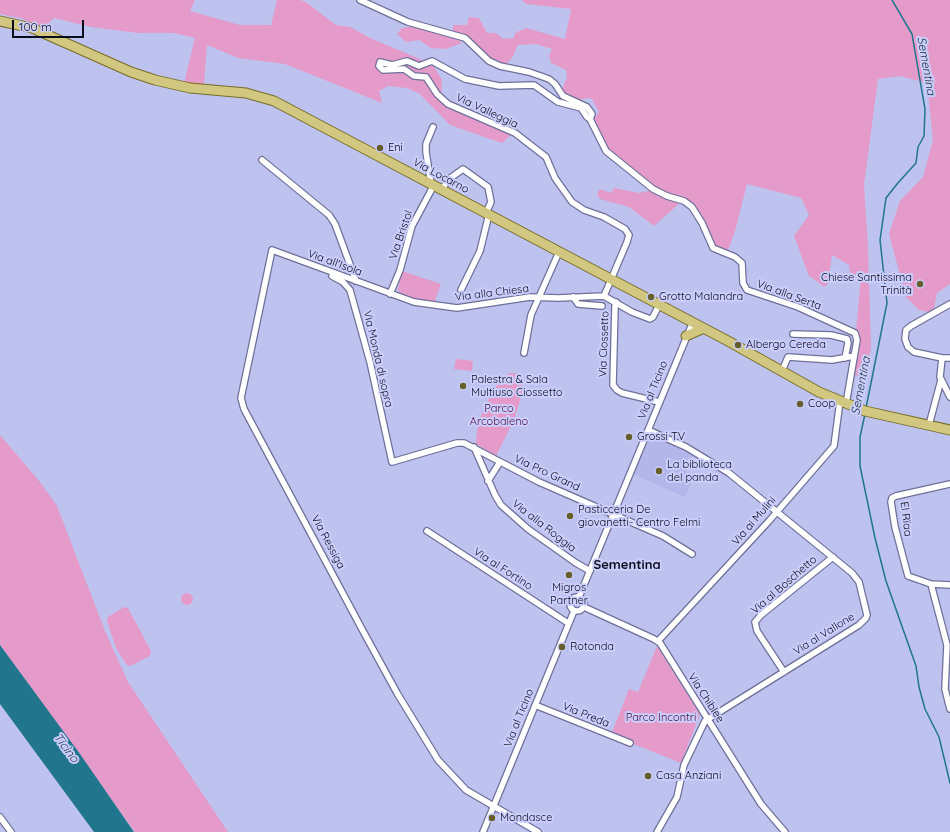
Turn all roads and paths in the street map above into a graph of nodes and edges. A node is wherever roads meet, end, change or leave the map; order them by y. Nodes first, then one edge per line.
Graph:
1 (360, 0) edge
2 (0, 21) edge
3 (590, 119) junction
4 (433, 127) dead end
5 (262, 160) dead end
6 (436, 186) junction
7 (487, 214) junction
8 (272, 250) joint
9 (559, 252) junction
10 (329, 271) junction
11 (611, 279) junction
12 (356, 281) junction
13 (461, 290) dead end
14 (390, 294) junction
15 (604, 296) junction
16 (538, 297) junction
17 (573, 297) junction
18 (616, 302) junction
19 (950, 304) edge
20 (659, 305) junction
21 (602, 306) dead end
22 (692, 324) junction
23 (702, 329) junction
24 (794, 334) dead end
25 (686, 336) junction
26 (524, 353) dead end
27 (854, 356) junction
28 (845, 358) junction
29 (942, 358) junction
30 (950, 358) edge
31 (782, 371) junction
32 (941, 380) junction
33 (950, 397) edge
34 (659, 402) junction
35 (846, 404) junction
36 (929, 425) junction
37 (648, 430) junction
38 (950, 430) edge
39 (474, 447) junction
40 (392, 462) joint
41 (500, 462) junction
42 (488, 481) junction
43 (950, 484) edge
44 (776, 511) junction
45 (613, 514) junction
46 (427, 532) dead end
47 (692, 554) dead end
48 (832, 557) junction
49 (590, 571) junction
50 (931, 584) junction
51 (950, 585) edge
52 (579, 597) junction
53 (584, 607) junction
54 (574, 611) junction
55 (568, 623) junction
56 (658, 641) junction
57 (948, 645) edge
58 (784, 672) junction
59 (535, 705) junction
60 (950, 709) edge
61 (708, 719) junction
62 (630, 743) dead end
63 (494, 806) junction
64 (0, 817) edge
65 (11, 832) edge
66 (483, 832) edge
67 (538, 832) edge
68 (657, 832) edge
69 (785, 832) edge

1 - 3 street, Via alla Serta
2 - 6 main road, Via Locarno
3 - 11 street, Via Valleggia
3 - 27 street, Via alla Serta
4 - 6 street
5 - 12 street
6 - 7 main road, Via Locarno
6 - 7 street, Via Bristol
6 - 14 street, Via Bristol
7 - 9 main road, Via Locarno
7 - 13 street
8 - 10 street, Via all'Isola
8 - 63 street, Via Ressiga
9 - 11 main road, Via Locarno
9 - 16 street
10 - 12 street, Via all'Isola
10 - 40 street, Via Monda di sopra
11 - 15 street
11 - 20 main road, Via Locarno
12 - 14 street, Via all'Isola
14 - 16 street, Via alla Chiesa
15 - 17 street, Via alla Chiesa
15 - 18 street
16 - 17 street, Via alla Chiesa
16 - 26 street
17 - 21 street
18 - 20 street
18 - 34 street, Via Ciossetto
19 - 29 street
20 - 22 main road, Via Locarno
22 - 23 main road, Via Locarno
22 - 25 street, Via al Ticino
23 - 25 main road
23 - 31 main road, Via Locarno
24 - 28 street
25 - 34 street, Via al Ticino
27 - 28 street
27 - 35 street, Via alla Serta
28 - 31 street
29 - 30 street
29 - 32 street
31 - 35 main road, Via Locarno
32 - 33 street
32 - 36 street
34 - 37 street, Via al Ticino
35 - 36 main road, Via Locarno
35 - 44 street, Via ai Mulini
36 - 38 main road, Via Locarno
37 - 44 street, Via al Vallone
37 - 45 street, Via al Ticino
39 - 40 street, Via Pro Grand
39 - 41 street, Via Pro Grand
39 - 42 street, Via alla Roggia
41 - 42 street
41 - 45 street, Via Pro Grand
42 - 49 street, Via alla Roggia
43 - 50 street, El Rïaa
44 - 48 street, Via al Vallone
44 - 56 street, Via ai Mulini
45 - 47 street, Via Pro Grand
45 - 49 street, Via al Ticino
46 - 55 street, Via al Fortino
48 - 58 street, Via al Boschetto
48 - 58 street, Via al Vallone
49 - 52 street, Via al Ticino
50 - 51 street
50 - 57 street
52 - 53 street
52 - 54 street
53 - 54 street
53 - 56 street
54 - 55 street, Via al Ticino
55 - 59 street, Via al Ticino
56 - 61 street, Via Chiblee
57 - 60 street
58 - 61 street, Via al Vallone
59 - 62 street, Via Preda
59 - 63 street, Via al Ticino
61 - 68 street
61 - 69 street, Via Chiblee
63 - 66 street, Via al Ticino
63 - 67 street, Via Ressiga
64 - 65 street

